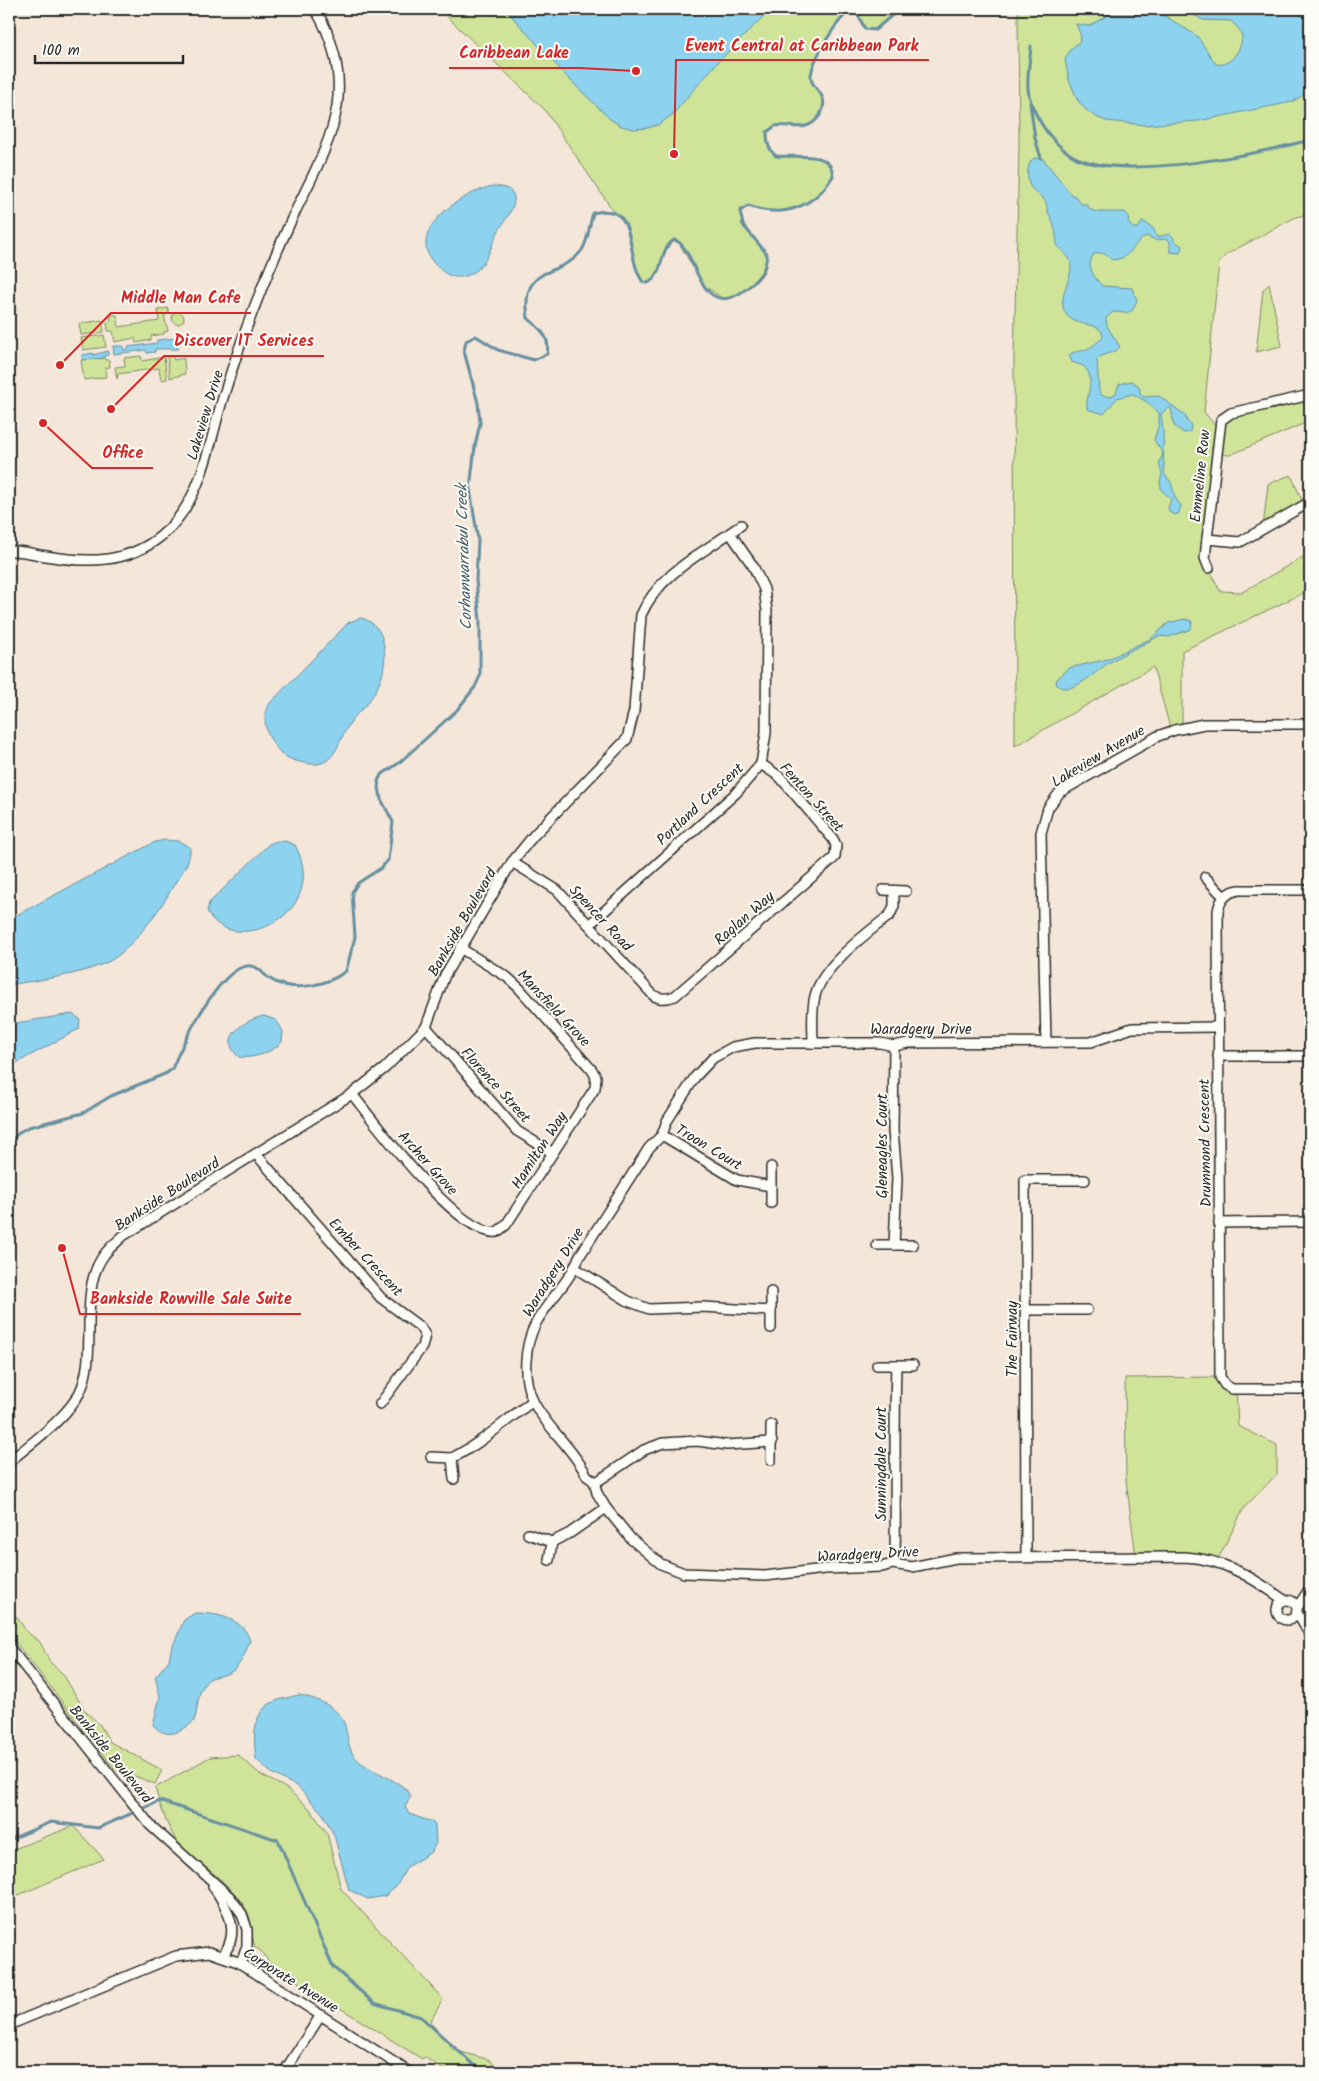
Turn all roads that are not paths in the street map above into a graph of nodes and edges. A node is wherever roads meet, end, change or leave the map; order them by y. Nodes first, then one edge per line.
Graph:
1 (315, 9) edge
2 (1310, 395) edge
3 (1310, 502) edge
4 (741, 525) dead end
5 (730, 533) junction
6 (1207, 539) junction
7 (10, 550) edge
8 (1209, 568) dead end
9 (1310, 724) edge
10 (761, 764) junction
11 (836, 852) joint
12 (512, 862) junction
13 (1205, 877) dead end
14 (883, 890) dead end
15 (894, 890) junction
16 (1310, 890) edge
17 (906, 891) dead end
18 (1224, 897) junction
19 (590, 924) junction
20 (460, 948) junction
21 (663, 999) joint
22 (426, 1027) junction
23 (1218, 1027) junction
24 (813, 1042) junction
25 (1046, 1042) junction
26 (894, 1046) junction
27 (1218, 1056) junction
28 (1310, 1056) edge
29 (596, 1077) joint
30 (352, 1094) junction
31 (662, 1135) junction
32 (553, 1153) junction
33 (256, 1154) junction
34 (771, 1166) dead end
35 (1084, 1180) dead end
36 (771, 1186) junction
37 (771, 1203) dead end
38 (1310, 1222) edge
39 (1219, 1223) junction
40 (496, 1232) joint
41 (877, 1245) dead end
42 (894, 1245) junction
43 (913, 1245) dead end
44 (575, 1268) junction
45 (771, 1292) dead end
46 (1026, 1310) junction
47 (1087, 1310) dead end
48 (771, 1311) junction
49 (771, 1328) dead end
50 (877, 1365) dead end
51 (896, 1365) junction
52 (913, 1365) dead end
53 (1310, 1389) edge
54 (533, 1401) junction
55 (380, 1404) dead end
56 (771, 1425) dead end
57 (772, 1442) junction
58 (430, 1457) dead end
59 (452, 1458) junction
60 (771, 1460) dead end
61 (9, 1462) edge
62 (454, 1479) dead end
63 (595, 1482) junction
64 (606, 1508) junction
65 (528, 1534) dead end
66 (552, 1542) junction
67 (1026, 1557) junction
68 (549, 1560) dead end
69 (895, 1564) junction
70 (1264, 1588) junction
71 (1310, 1588) edge
72 (1287, 1600) junction
73 (1277, 1608) junction
74 (1297, 1611) junction
75 (1288, 1620) junction
76 (1308, 1633) edge
77 (9, 1648) edge
78 (201, 1870) junction
79 (223, 1955) junction
80 (241, 1964) junction
81 (321, 2015) junction
82 (9, 2025) edge
83 (284, 2072) edge
84 (408, 2072) edge

1 - 7 street, Lakeview Drive
2 - 6 street, Emmeline Row
3 - 6 street
4 - 5 street, Bankside Boulevard
5 - 10 street, Portland Crescent
5 - 12 street, Bankside Boulevard
6 - 8 street, Emmeline Row
9 - 25 street, Lakeview Avenue
10 - 11 street, Fenton Street
10 - 19 street, Portland Crescent
11 - 21 street, Raglan Way
12 - 19 street, Spencer Road
12 - 20 street, Bankside Boulevard
13 - 18 street
14 - 15 street
15 - 17 street
15 - 24 street
16 - 18 street
18 - 23 street, Drummond Crescent
19 - 21 street, Spencer Road
20 - 22 street, Bankside Boulevard
20 - 29 street, Mansfield Grove
22 - 30 street, Bankside Boulevard
22 - 32 street, Florence Street
23 - 25 street, Waradgery Drive
23 - 27 street, Drummond Crescent
24 - 26 street, Waradgery Drive
24 - 31 street, Waradgery Drive
25 - 26 street, Waradgery Drive
26 - 42 street, Gleneagles Court
27 - 28 street
27 - 39 street, Drummond Crescent
29 - 32 street, Hamilton Way
30 - 33 street, Bankside Boulevard
30 - 40 street, Archer Grove
31 - 36 street, Troon Court
31 - 44 street, Waradgery Drive
32 - 40 street, Hamilton Way
33 - 55 street, Ember Crescent
33 - 61 street, Bankside Boulevard
34 - 36 street
35 - 46 street, The Fairway
36 - 37 street
38 - 39 street
39 - 53 street, Drummond Crescent
41 - 42 street
42 - 43 street
44 - 48 street
44 - 54 street, Waradgery Drive
45 - 48 street
46 - 47 street
46 - 67 street, The Fairway
48 - 49 street
50 - 51 street
51 - 52 street
51 - 69 street, Sunningdale Court
54 - 59 street
54 - 63 street, Waradgery Drive
56 - 57 street
57 - 60 street
57 - 63 street
58 - 59 street
59 - 62 street
63 - 64 street, Waradgery Drive
64 - 66 street
64 - 69 street, Waradgery Drive
65 - 66 street
66 - 68 street
67 - 69 street, Waradgery Drive
67 - 70 street, Waradgery Drive
70 - 72 street, Waradgery Drive
70 - 73 street, Waradgery Drive
71 - 72 street
71 - 74 street
72 - 73 street
72 - 74 street, Waradgery Drive
73 - 75 street, Waradgery Drive
74 - 75 street
74 - 76 street
75 - 76 street
77 - 78 street, Bankside Boulevard
78 - 79 street, Bankside Boulevard
78 - 80 street, Bankside Boulevard
79 - 80 street, Corporate Avenue
79 - 82 street, Corporate Avenue
80 - 81 street, Corporate Avenue
81 - 83 street
81 - 84 street, Corporate Avenue

